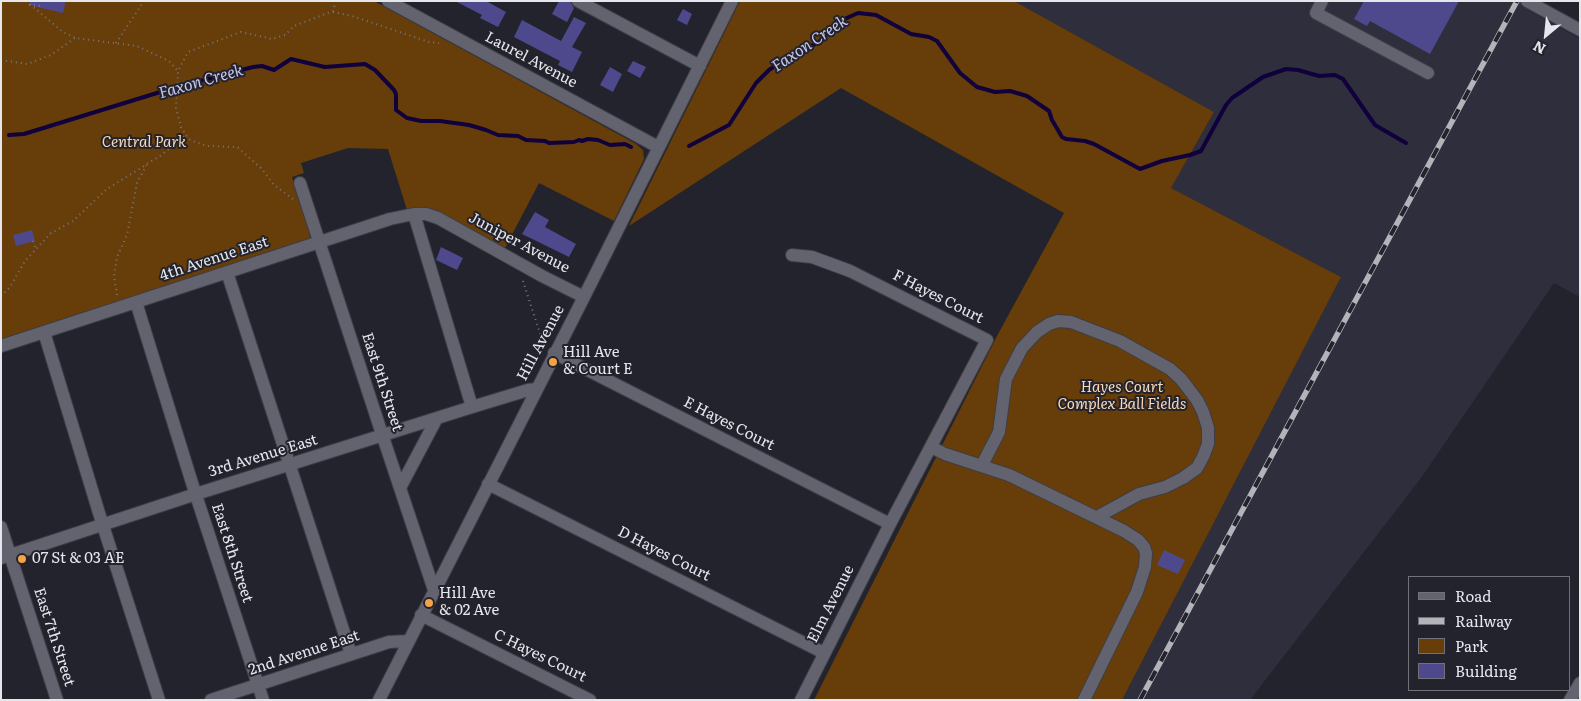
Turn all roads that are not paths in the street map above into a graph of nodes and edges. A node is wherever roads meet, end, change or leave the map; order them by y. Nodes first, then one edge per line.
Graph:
1 (388, 1) edge
2 (578, 1) edge
3 (732, 1) edge
4 (1322, 1) edge
5 (1527, 1) edge
6 (1580, 30) edge
7 (700, 66) junction
8 (1428, 73) dead end
9 (658, 147) junction
10 (300, 183) dead end
11 (414, 214) junction
12 (438, 218) joint
13 (319, 243) junction
14 (792, 255) dead end
15 (227, 272) junction
16 (584, 297) junction
17 (136, 302) junction
18 (44, 332) junction
19 (1, 346) edge
20 (554, 353) junction
21 (536, 389) junction
22 (472, 407) junction
23 (437, 418) junction
24 (383, 436) junction
25 (931, 447) junction
26 (289, 465) junction
27 (982, 465) junction
28 (488, 484) junction
29 (400, 488) junction
30 (196, 494) junction
31 (1097, 517) junction
32 (890, 524) junction
33 (103, 525) junction
34 (1, 527) edge
35 (6, 557) edge
36 (434, 590) junction
37 (421, 616) junction
38 (407, 641) junction
39 (824, 653) junction
40 (351, 654) junction
41 (1580, 683) edge
42 (258, 684) junction
43 (383, 698) edge
44 (57, 700) edge
45 (159, 700) edge
46 (211, 700) edge
47 (263, 700) edge
48 (590, 700) edge
49 (801, 700) edge
50 (1084, 700) edge
51 (1570, 700) edge

1 - 9 street, Laurel Avenue
2 - 7 street
3 - 7 street, Hill Avenue
4 - 8 street
5 - 6 street
7 - 9 street, Hill Avenue
9 - 16 street, Hill Avenue
10 - 13 street, East 9th Street
11 - 12 street, 4th Avenue East
11 - 13 street, 4th Avenue East
11 - 22 street
12 - 16 street, Juniper Avenue
13 - 15 street, 4th Avenue East
13 - 24 street, East 9th Street
14 - 25 street, F Hayes Court
15 - 17 street, 4th Avenue East
15 - 26 street
16 - 20 street, Hill Avenue
17 - 18 street, 4th Avenue East
17 - 30 street, East 8th Street
18 - 19 street, 4th Avenue East
18 - 33 street
20 - 21 street, Hill Avenue
20 - 32 street, E Hayes Court
21 - 22 street, 3rd Avenue East
21 - 28 street, Hill Avenue
22 - 23 street, 3rd Avenue East
23 - 24 street, 3rd Avenue East
23 - 29 street
24 - 26 street, 3rd Avenue East
24 - 29 street, East 9th Street
25 - 27 street
25 - 32 street, F Hayes Court
26 - 30 street, 3rd Avenue East
26 - 40 street
27 - 31 street
27 - 31 street
28 - 36 street, Hill Avenue
28 - 39 street, D Hayes Court
29 - 36 street, East 9th Street
30 - 33 street, 3rd Avenue East
30 - 42 street, East 8th Street
31 - 50 street
32 - 39 street, Elm Avenue
33 - 35 street, 3rd Avenue East
33 - 45 street
34 - 35 street, East 7th Street
35 - 44 street, East 7th Street
36 - 37 street, Hill Avenue
37 - 38 street, Hill Avenue
37 - 48 street, C Hayes Court
38 - 40 street, 2nd Avenue East
38 - 43 street, Hill Avenue
39 - 49 street, Elm Avenue
40 - 42 street, 2nd Avenue East
41 - 51 street
42 - 46 street, 2nd Avenue East
42 - 47 street, East 8th Street

